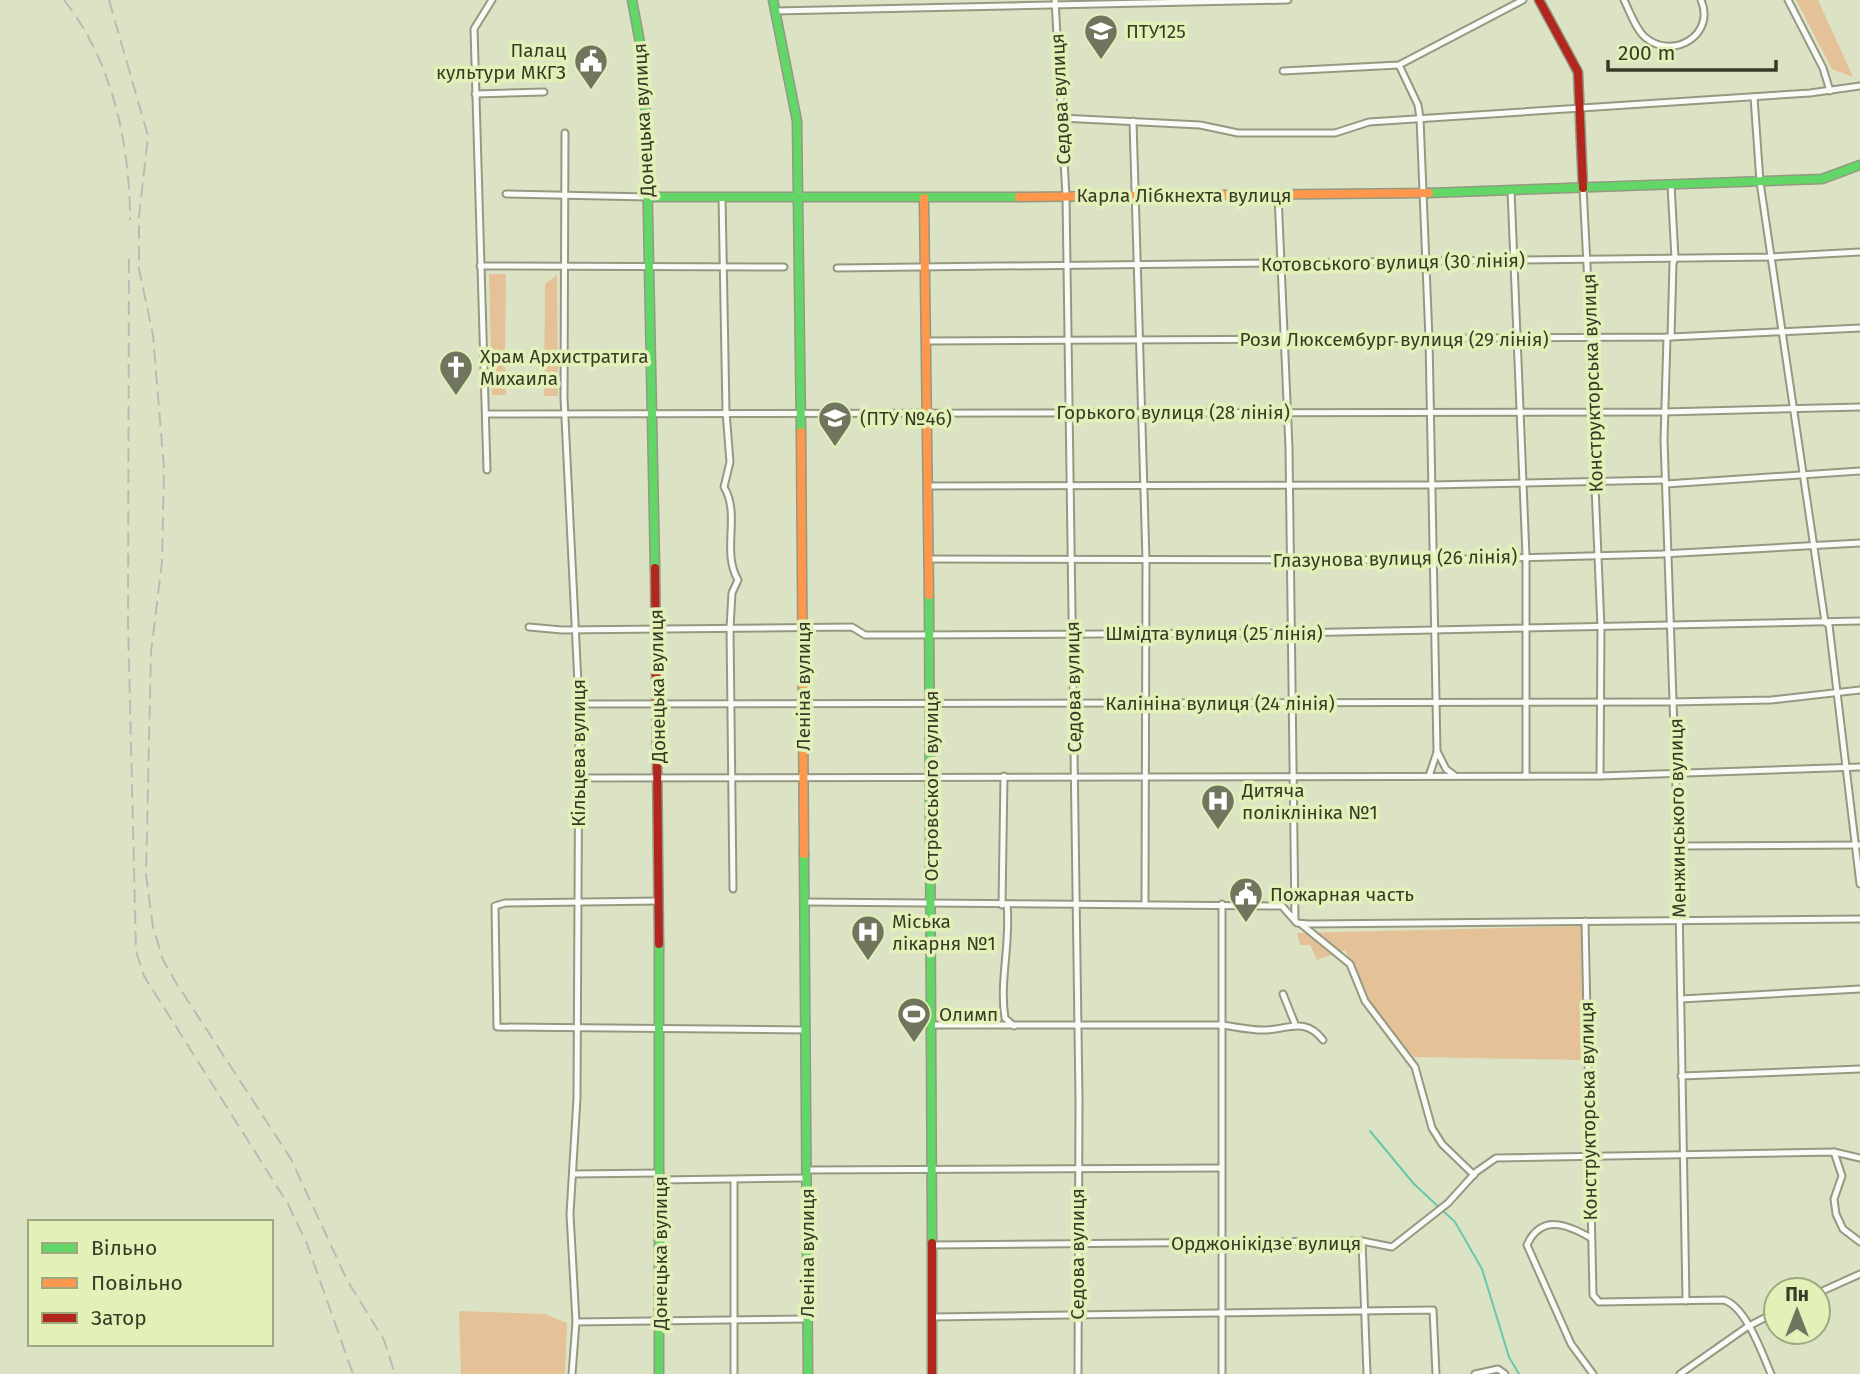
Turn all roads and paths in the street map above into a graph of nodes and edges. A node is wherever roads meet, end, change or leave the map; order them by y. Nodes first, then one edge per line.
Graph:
1 (492, 0) edge
2 (632, 0) edge
3 (773, 0) edge
4 (1262, 0) edge
5 (1288, 0) edge
6 (1523, 0) edge
7 (1539, 0) edge
8 (1624, 0) edge
9 (1701, 0) edge
10 (1788, 0) edge
11 (1055, 2) edge
12 (775, 11) junction
13 (1399, 65) junction
14 (1283, 71) dead end
15 (1860, 86) edge
16 (1830, 91) junction
17 (544, 92) dead end
18 (475, 94) junction
19 (1754, 97) junction
20 (1581, 107) junction
21 (1061, 118) junction
22 (1420, 118) junction
23 (1133, 121) junction
24 (565, 133) dead end
25 (1860, 165) edge
26 (1760, 182) junction
27 (1671, 185) junction
28 (1583, 187) junction
29 (1511, 190) junction
30 (1424, 192) junction
31 (506, 194) dead end
32 (1135, 194) junction
33 (566, 195) junction
34 (1278, 195) junction
35 (1066, 196) junction
36 (648, 197) junction
37 (722, 197) junction
38 (799, 198) junction
39 (923, 198) junction
40 (1860, 252) edge
41 (1771, 257) junction
42 (1675, 258) junction
43 (1588, 260) junction
44 (1514, 261) junction
45 (1426, 262) junction
46 (1281, 264) junction
47 (1138, 265) junction
48 (480, 266) junction
49 (563, 266) junction
50 (649, 267) junction
51 (722, 267) junction
52 (783, 267) dead end
53 (1066, 267) junction
54 (838, 268) dead end
55 (925, 268) junction
56 (1860, 328) edge
57 (1782, 333) junction
58 (1669, 337) junction
59 (1519, 338) junction
60 (1592, 338) junction
61 (1429, 339) junction
62 (1140, 340) junction
63 (1285, 340) junction
64 (927, 341) junction
65 (1068, 341) junction
66 (1860, 407) edge
67 (1794, 409) junction
68 (726, 412) junction
69 (801, 412) junction
70 (1142, 412) junction
71 (1288, 412) junction
72 (1430, 412) junction
73 (1520, 412) junction
74 (1594, 412) junction
75 (1664, 412) junction
76 (565, 413) junction
77 (652, 413) junction
78 (928, 413) junction
79 (1069, 413) junction
80 (486, 414) junction
81 (487, 470) dead end
82 (1860, 471) edge
83 (1803, 474) junction
84 (1524, 482) junction
85 (1666, 482) junction
86 (1595, 483) junction
87 (1290, 485) junction
88 (1432, 485) junction
89 (929, 486) junction
90 (1070, 486) junction
91 (1144, 486) junction
92 (1860, 543) edge
93 (1815, 547) junction
94 (1598, 554) junction
95 (1669, 554) junction
96 (1526, 556) junction
97 (929, 559) junction
98 (1071, 559) junction
99 (1291, 559) junction
100 (1146, 560) junction
101 (1434, 560) junction
102 (1860, 621) edge
103 (1825, 622) junction
104 (1671, 626) junction
105 (528, 627) dead end
106 (803, 627) junction
107 (1601, 627) junction
108 (730, 628) junction
109 (578, 629) junction
110 (657, 629) junction
111 (1527, 629) junction
112 (1435, 630) junction
113 (1072, 633) junction
114 (1146, 633) junction
115 (1293, 633) junction
116 (929, 635) junction
117 (1860, 690) edge
118 (1838, 693) junction
119 (1601, 701) junction
120 (1527, 702) junction
121 (1671, 702) junction
122 (1073, 703) junction
123 (579, 704) junction
124 (657, 704) junction
125 (731, 704) junction
126 (803, 704) junction
127 (931, 704) junction
128 (1146, 704) junction
129 (1294, 704) junction
130 (1436, 704) junction
131 (1437, 751) junction
132 (1860, 767) edge
133 (1848, 768) junction
134 (1675, 773) junction
135 (1294, 775) junction
136 (1454, 775) junction
137 (804, 776) junction
138 (1004, 776) junction
139 (1074, 776) junction
140 (1429, 776) junction
141 (1526, 776) junction
142 (1601, 776) junction
143 (732, 777) junction
144 (932, 777) junction
145 (1145, 777) junction
146 (578, 778) junction
147 (659, 778) junction
148 (1859, 845) edge
149 (1678, 846) junction
150 (1860, 884) edge
151 (733, 889) dead end
152 (659, 901) junction
153 (578, 902) junction
154 (805, 902) junction
155 (1145, 904) junction
156 (1222, 904) junction
157 (932, 905) junction
158 (1005, 905) junction
159 (1076, 905) junction
160 (1679, 919) junction
161 (1860, 919) edge
162 (1295, 920) junction
163 (1585, 921) junction
164 (1301, 924) junction
165 (1860, 989) edge
166 (1283, 994) dead end
167 (1681, 999) junction
168 (1295, 1024) junction
169 (932, 1025) junction
170 (1222, 1025) junction
171 (1077, 1026) junction
172 (1018, 1027) junction
173 (576, 1029) junction
174 (660, 1031) junction
175 (806, 1031) junction
176 (1323, 1040) dead end
177 (1860, 1069) edge
178 (1681, 1076) junction
179 (1834, 1152) junction
180 (1682, 1155) junction
181 (1588, 1157) junction
182 (1860, 1158) edge
183 (1222, 1168) junction
184 (1077, 1169) junction
185 (932, 1171) junction
186 (573, 1174) junction
187 (807, 1174) junction
188 (1474, 1175) junction
189 (660, 1177) junction
190 (734, 1180) junction
191 (1591, 1238) junction
192 (1362, 1241) junction
193 (1221, 1242) junction
194 (1860, 1242) edge
195 (1077, 1243) junction
196 (931, 1245) junction
197 (1860, 1274) edge
198 (1832, 1287) edge
199 (1686, 1301) junction
200 (1366, 1311) junction
201 (1077, 1314) junction
202 (1221, 1314) junction
203 (932, 1317) junction
204 (808, 1319) junction
205 (1762, 1319) edge
206 (734, 1320) junction
207 (576, 1322) junction
208 (659, 1322) junction
209 (1748, 1326) junction
210 (572, 1374) edge
211 (659, 1374) edge
212 (734, 1374) edge
213 (808, 1374) edge
214 (932, 1374) edge
215 (1078, 1374) edge
216 (1222, 1374) edge
217 (1367, 1374) edge
218 (1436, 1374) edge
219 (1475, 1374) edge
220 (1505, 1374) edge
221 (1593, 1374) edge
222 (1680, 1374) edge
223 (1771, 1374) edge

1 - 18 street
2 - 36 street, Донецька вулиця
3 - 12 street, Леніна вулиця
4 - 5 street
4 - 11 street
6 - 13 street
7 - 20 street, Конструкторська вулиця
8 - 9 street
10 - 16 street
11 - 12 street
11 - 21 street, Седова вулиця
12 - 38 street, Леніна вулиця
13 - 14 street
13 - 22 street
15 - 16 street
16 - 19 street
17 - 18 street
18 - 48 street
19 - 20 street
19 - 26 street
20 - 22 street
20 - 28 street, Конструкторська вулиця
21 - 23 street
21 - 35 street, Седова вулиця
22 - 23 street
22 - 30 street
23 - 32 street
24 - 33 street, Кільцева вулиця
25 - 26 street, Карла Лібкнехта вулиця
26 - 27 street, Карла Лібкнехта вулиця
26 - 41 street
27 - 28 street, Карла Лібкнехта вулиця
27 - 42 street, Менжинського вулиця
28 - 29 street, Карла Лібкнехта вулиця
28 - 43 street, Конструкторська вулиця
29 - 30 street, Карла Лібкнехта вулиця
29 - 44 street
30 - 34 street, Карла Лібкнехта вулиця
30 - 45 street
31 - 33 street, Карла Лібкнехта вулиця
32 - 34 street, Карла Лібкнехта вулиця
32 - 35 street, Карла Лібкнехта вулиця
32 - 47 street
33 - 36 street, Карла Лібкнехта вулиця
33 - 49 street, Кільцева вулиця
34 - 46 street
35 - 39 street, Карла Лібкнехта вулиця
35 - 53 street, Седова вулиця
36 - 37 street, Карла Лібкнехта вулиця
36 - 50 street, Донецька вулиця
37 - 38 street, Карла Лібкнехта вулиця
37 - 51 street
38 - 39 street, Карла Лібкнехта вулиця
38 - 69 street, Леніна вулиця
39 - 55 street, Островського вулиця
40 - 41 street, Котовського вулиця (30 лiнiя)
41 - 42 street, Котовського вулиця (30 лiнiя)
41 - 57 street
42 - 43 street, Котовського вулиця (30 лiнiя)
42 - 58 street, Менжинського вулиця
43 - 44 street, Котовського вулиця (30 лiнiя)
43 - 60 street, Конструкторська вулиця
44 - 45 street, Котовського вулиця (30 лiнiя)
44 - 59 street
45 - 46 street, Котовського вулиця (30 лiнiя)
45 - 61 street
46 - 47 street, Котовського вулиця (30 лiнiя)
46 - 63 street
47 - 53 street, Котовського вулиця (30 лiнiя)
47 - 62 street
48 - 49 street
48 - 80 street
49 - 50 street
49 - 76 street, Кільцева вулиця
50 - 51 street
50 - 77 street, Донецька вулиця
51 - 52 street
51 - 68 street
53 - 55 street, Котовського вулиця (30 лiнiя)
53 - 65 street, Седова вулиця
54 - 55 street, Котовського вулиця (30 лiнiя)
55 - 64 street, Островського вулиця
56 - 57 street, Рози Люксембург вулиця (29 лiнiя)
57 - 58 street, Рози Люксембург вулиця (29 лiнiя)
57 - 67 street
58 - 60 street, Рози Люксембург вулиця (29 лiнiя)
58 - 75 street, Менжинського вулиця
59 - 60 street, Рози Люксембург вулиця (29 лiнiя)
59 - 61 street, Рози Люксембург вулиця (29 лiнiя)
59 - 73 street
60 - 74 street, Конструкторська вулиця
61 - 63 street, Рози Люксембург вулиця (29 лiнiя)
61 - 72 street
62 - 63 street, Рози Люксембург вулиця (29 лiнiя)
62 - 65 street, Рози Люксембург вулиця (29 лiнiя)
62 - 70 street
63 - 71 street
64 - 65 street, Рози Люксембург вулиця (29 лiнiя)
64 - 78 street, Островського вулиця
65 - 79 street, Седова вулиця
66 - 67 street, Горького вулиця (28 лiнiя)
67 - 75 street, Горького вулиця (28 лiнiя)
67 - 83 street
68 - 69 street, Горького вулиця (28 лiнiя)
68 - 77 street, Горького вулиця (28 лiнiя)
68 - 108 street
69 - 78 street, Горького вулиця (28 лiнiя)
69 - 106 street, Леніна вулиця
70 - 71 street, Горького вулиця (28 лiнiя)
70 - 79 street, Горького вулиця (28 лiнiя)
70 - 91 street
71 - 72 street, Горького вулиця (28 лiнiя)
71 - 87 street
72 - 73 street, Горького вулиця (28 лiнiя)
72 - 88 street
73 - 74 street, Горького вулиця (28 лiнiя)
73 - 84 street
74 - 75 street, Горького вулиця (28 лiнiя)
74 - 86 street, Конструкторська вулиця
75 - 85 street, Менжинського вулиця
76 - 77 street, Горького вулиця (28 лiнiя)
76 - 80 street, Горького вулиця (28 лiнiя)
76 - 109 street, Кільцева вулиця
77 - 110 street, Донецька вулиця
78 - 79 street, Горького вулиця (28 лiнiя)
78 - 89 street, Островського вулиця
79 - 90 street, Седова вулиця
80 - 81 street
82 - 83 street
83 - 85 street
83 - 93 street
84 - 86 street
84 - 88 street
84 - 96 street
85 - 86 street
85 - 95 street, Менжинського вулиця
86 - 94 street, Конструкторська вулиця
87 - 88 street
87 - 91 street
87 - 99 street
88 - 101 street
89 - 90 street
89 - 97 street, Островського вулиця
90 - 91 street
90 - 98 street, Седова вулиця
91 - 100 street
92 - 93 street, Глазунова вулиця (26 лiнiя)
93 - 95 street, Глазунова вулиця (26 лiнiя)
93 - 103 street
94 - 95 street, Глазунова вулиця (26 лiнiя)
94 - 96 street, Глазунова вулиця (26 лiнiя)
94 - 107 street, Конструкторська вулиця
95 - 104 street, Менжинського вулиця
96 - 101 street, Глазунова вулиця (26 лiнiя)
96 - 111 street
97 - 98 street, Глазунова вулиця (26 лiнiя)
97 - 116 street, Островського вулиця
98 - 100 street, Глазунова вулиця (26 лiнiя)
98 - 113 street, Седова вулиця
99 - 100 street, Глазунова вулиця (26 лiнiя)
99 - 101 street, Глазунова вулиця (26 лiнiя)
99 - 115 street
100 - 114 street
101 - 112 street
102 - 103 street, Шмідта вулиця (25 лiнiя)
103 - 104 street, Шмідта вулиця (25 лiнiя)
103 - 118 street
104 - 107 street, Шмідта вулиця (25 лiнiя)
104 - 121 street, Менжинського вулиця
105 - 109 street, Шмідта вулиця (25 лiнiя)
106 - 108 street, Шмідта вулиця (25 лiнiя)
106 - 116 street, Шмідта вулиця (25 лiнiя)
106 - 126 street, Леніна вулиця
107 - 111 street, Шмідта вулиця (25 лiнiя)
107 - 119 street, Конструкторська вулиця
108 - 110 street, Шмідта вулиця (25 лiнiя)
108 - 125 street
109 - 110 street, Шмідта вулиця (25 лiнiя)
109 - 123 street, Кільцева вулиця
110 - 124 street, Донецька вулиця
111 - 112 street, Шмідта вулиця (25 лiнiя)
111 - 120 street
112 - 115 street, Шмідта вулиця (25 лiнiя)
112 - 130 street
113 - 114 street, Шмідта вулиця (25 лiнiя)
113 - 116 street, Шмідта вулиця (25 лiнiя)
113 - 122 street, Седова вулиця
114 - 115 street, Шмідта вулиця (25 лiнiя)
114 - 128 street
115 - 129 street
116 - 127 street, Островського вулиця
117 - 118 street, Калініна вулиця (24 лiнiя)
118 - 121 street, Калініна вулиця (24 лiнiя)
118 - 133 street
119 - 120 street, Калініна вулиця (24 лiнiя)
119 - 121 street, Калініна вулиця (24 лiнiя)
119 - 142 street, Конструкторська вулиця
120 - 130 street, Калініна вулиця (24 лiнiя)
120 - 141 street
121 - 134 street, Менжинського вулиця
122 - 127 street, Калініна вулиця (24 лiнiя)
122 - 128 street, Калініна вулиця (24 лiнiя)
122 - 139 street, Седова вулиця
123 - 124 street, Калініна вулиця (24 лiнiя)
123 - 146 street, Кільцева вулиця
124 - 125 street, Калініна вулиця (24 лiнiя)
124 - 147 street, Донецька вулиця
125 - 126 street, Калініна вулиця (24 лiнiя)
125 - 143 street
126 - 127 street, Калініна вулиця (24 лiнiя)
126 - 137 street, Леніна вулиця
127 - 144 street, Островського вулиця
128 - 129 street, Калініна вулиця (24 лiнiя)
128 - 145 street
129 - 130 street, Калініна вулиця (24 лiнiя)
129 - 135 street
130 - 131 street
131 - 136 street
131 - 140 street
132 - 133 street
133 - 134 street
133 - 148 street
134 - 142 street
134 - 149 street, Менжинського вулиця
135 - 140 street
135 - 145 street
135 - 162 street
136 - 140 street
136 - 141 street
137 - 143 street
137 - 144 street
137 - 154 street, Леніна вулиця
138 - 139 street
138 - 144 street
138 - 158 street
139 - 145 street
139 - 159 street, Седова вулиця
141 - 142 street
143 - 147 street
143 - 151 street
144 - 157 street, Островського вулиця
145 - 155 street
146 - 147 street
146 - 153 street, Кільцева вулиця
147 - 152 street, Донецька вулиця
148 - 149 street
148 - 150 street
149 - 160 street, Менжинського вулиця
152 - 153 street
152 - 174 street, Донецька вулиця
153 - 173 street, Кільцева вулиця
153 - 173 street
154 - 157 street
154 - 175 street, Леніна вулиця
155 - 156 street
155 - 159 street
156 - 162 street
156 - 170 street
157 - 158 street
157 - 169 street, Островського вулиця
158 - 159 street
158 - 172 street
159 - 171 street, Седова вулиця
160 - 161 street
160 - 163 street
160 - 167 street, Менжинського вулиця
162 - 164 street
163 - 164 street
163 - 181 street, Конструкторська вулиця
164 - 188 street
165 - 167 street
166 - 168 street
167 - 178 street, Менжинського вулиця
168 - 170 street
168 - 176 street
169 - 172 street
169 - 185 street, Островського вулиця
170 - 171 street
170 - 183 street
171 - 172 street
171 - 184 street, Седова вулиця
173 - 174 street
173 - 186 street, Кільцева вулиця
174 - 175 street
174 - 189 street, Донецька вулиця
175 - 187 street, Леніна вулиця
177 - 178 street
178 - 180 street, Менжинського вулиця
179 - 180 street, Орджонікідзе вулиця
179 - 182 street, Орджонікідзе вулиця
179 - 194 street
180 - 181 street, Орджонікідзе вулиця
180 - 199 street, Менжинського вулиця
181 - 188 street, Орджонікідзе вулиця
181 - 191 street, Конструкторська вулиця
183 - 184 street
183 - 193 street
184 - 185 street
184 - 195 street, Седова вулиця
185 - 187 street
185 - 196 street, Островського вулиця
186 - 189 street
186 - 207 street, Кільцева вулиця
187 - 190 street
187 - 204 street, Леніна вулиця
188 - 192 street, Орджонікідзе вулиця
189 - 190 street
189 - 208 street, Донецька вулиця
190 - 206 street
191 - 199 street, Конструкторська вулиця
191 - 221 street
192 - 193 street, Орджонікідзе вулиця
192 - 200 street
193 - 195 street, Орджонікідзе вулиця
193 - 202 street
195 - 196 street, Орджонікідзе вулиця
195 - 201 street, Седова вулиця
196 - 203 street, Островського вулиця
197 - 198 street
199 - 209 street
200 - 202 street
200 - 217 street
200 - 218 street
201 - 202 street
201 - 203 street
201 - 215 street, Седова вулиця
202 - 216 street
203 - 214 street, Островського вулиця
204 - 206 street
204 - 213 street, Леніна вулиця
205 - 209 street
206 - 208 street
206 - 212 street
207 - 208 street
207 - 210 street, Кільцева вулиця
208 - 211 street, Донецька вулиця
209 - 222 street
209 - 223 street
219 - 220 street

